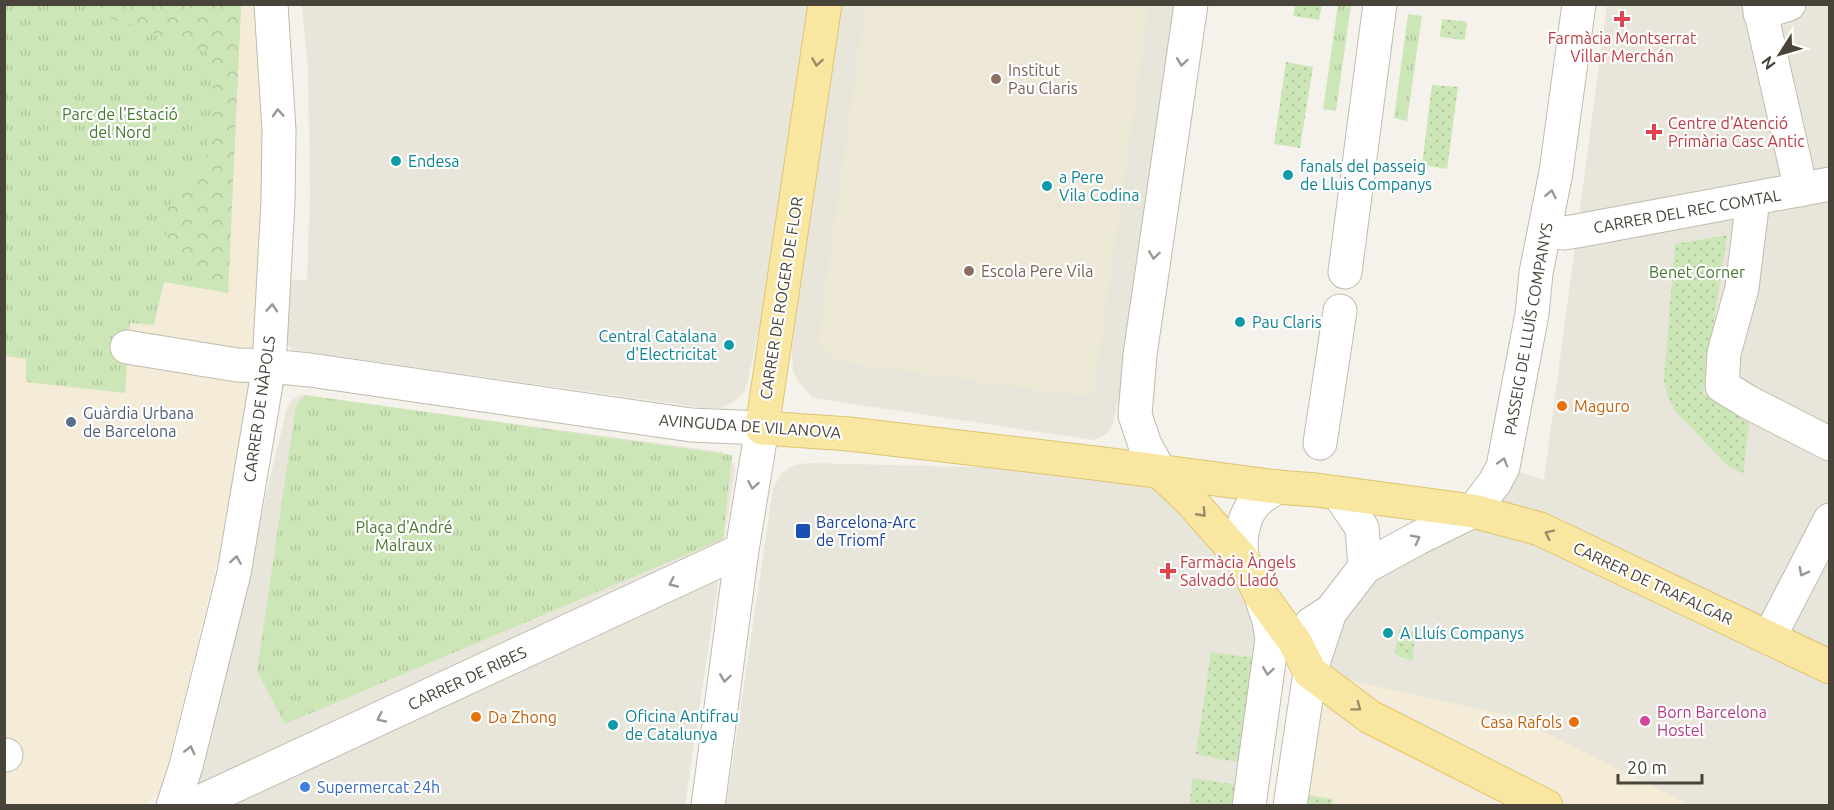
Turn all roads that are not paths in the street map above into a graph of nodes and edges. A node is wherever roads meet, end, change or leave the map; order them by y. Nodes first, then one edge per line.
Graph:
1 (271, 4) edge
2 (825, 4) edge
3 (1191, 4) edge
4 (1380, 4) edge
5 (1580, 4) edge
6 (1769, 7) edge
7 (1815, 187) edge
8 (1753, 199) junction
9 (1545, 229) junction
10 (1345, 272) dead end
11 (1340, 311) dead end
12 (127, 347) dead end
13 (269, 366) junction
14 (762, 428) junction
15 (1320, 443) dead end
16 (1830, 444) edge
17 (1160, 472) junction
18 (1277, 487) junction
19 (1339, 494) junction
20 (1473, 511) junction
21 (1830, 520) edge
22 (742, 550) junction
23 (1243, 560) junction
24 (1365, 567) junction
25 (1260, 594) junction
26 (1330, 612) junction
27 (1281, 621) junction
28 (1769, 638) junction
29 (1830, 667) edge
30 (1310, 672) junction
31 (173, 806) edge
32 (190, 806) edge
33 (708, 806) edge
34 (1249, 806) edge
35 (1290, 806) edge
36 (1546, 806) edge

13 -> 1 street, CARRER DE NÀPOLS
2 -> 14 main road, CARRER DE ROGER DE FLOR
3 -> 17 street
4 - 10 street
9 -> 5 street, PASSEIG DE LLUÍS COMPANYS
6 - 7 street
7 - 8 street, CARRER DEL REC COMTAL
8 - 9 street, CARRER DEL REC COMTAL
8 - 16 street
20 -> 9 street, PASSEIG DE LLUÍS COMPANYS
11 - 15 street
12 - 13 street, AVINGUDA DE VILANOVA
13 - 14 street, AVINGUDA DE VILANOVA
31 -> 13 street, CARRER DE NÀPOLS
14 - 17 main road, AVINGUDA DE VILANOVA
14 -> 22 street, CARRER DE ROGER DE FLOR
17 - 18 main road
17 -> 23 main road
18 - 19 main road
18 - 23 street
19 - 20 main road
19 - 24 street
24 -> 20 street
28 -> 20 main road, CARRER DE TRAFALGAR
21 -> 28 street
22 -> 32 street, CARRER DE RIBES
22 -> 33 street, CARRER DE ROGER DE FLOR
23 - 25 main road
24 - 26 street
25 - 27 main road
25 -> 34 street
26 - 27 street
26 - 30 street
27 - 30 main road
28 - 29 main road, CARRER DE TRAFALGAR
30 - 35 street
30 -> 36 main road

